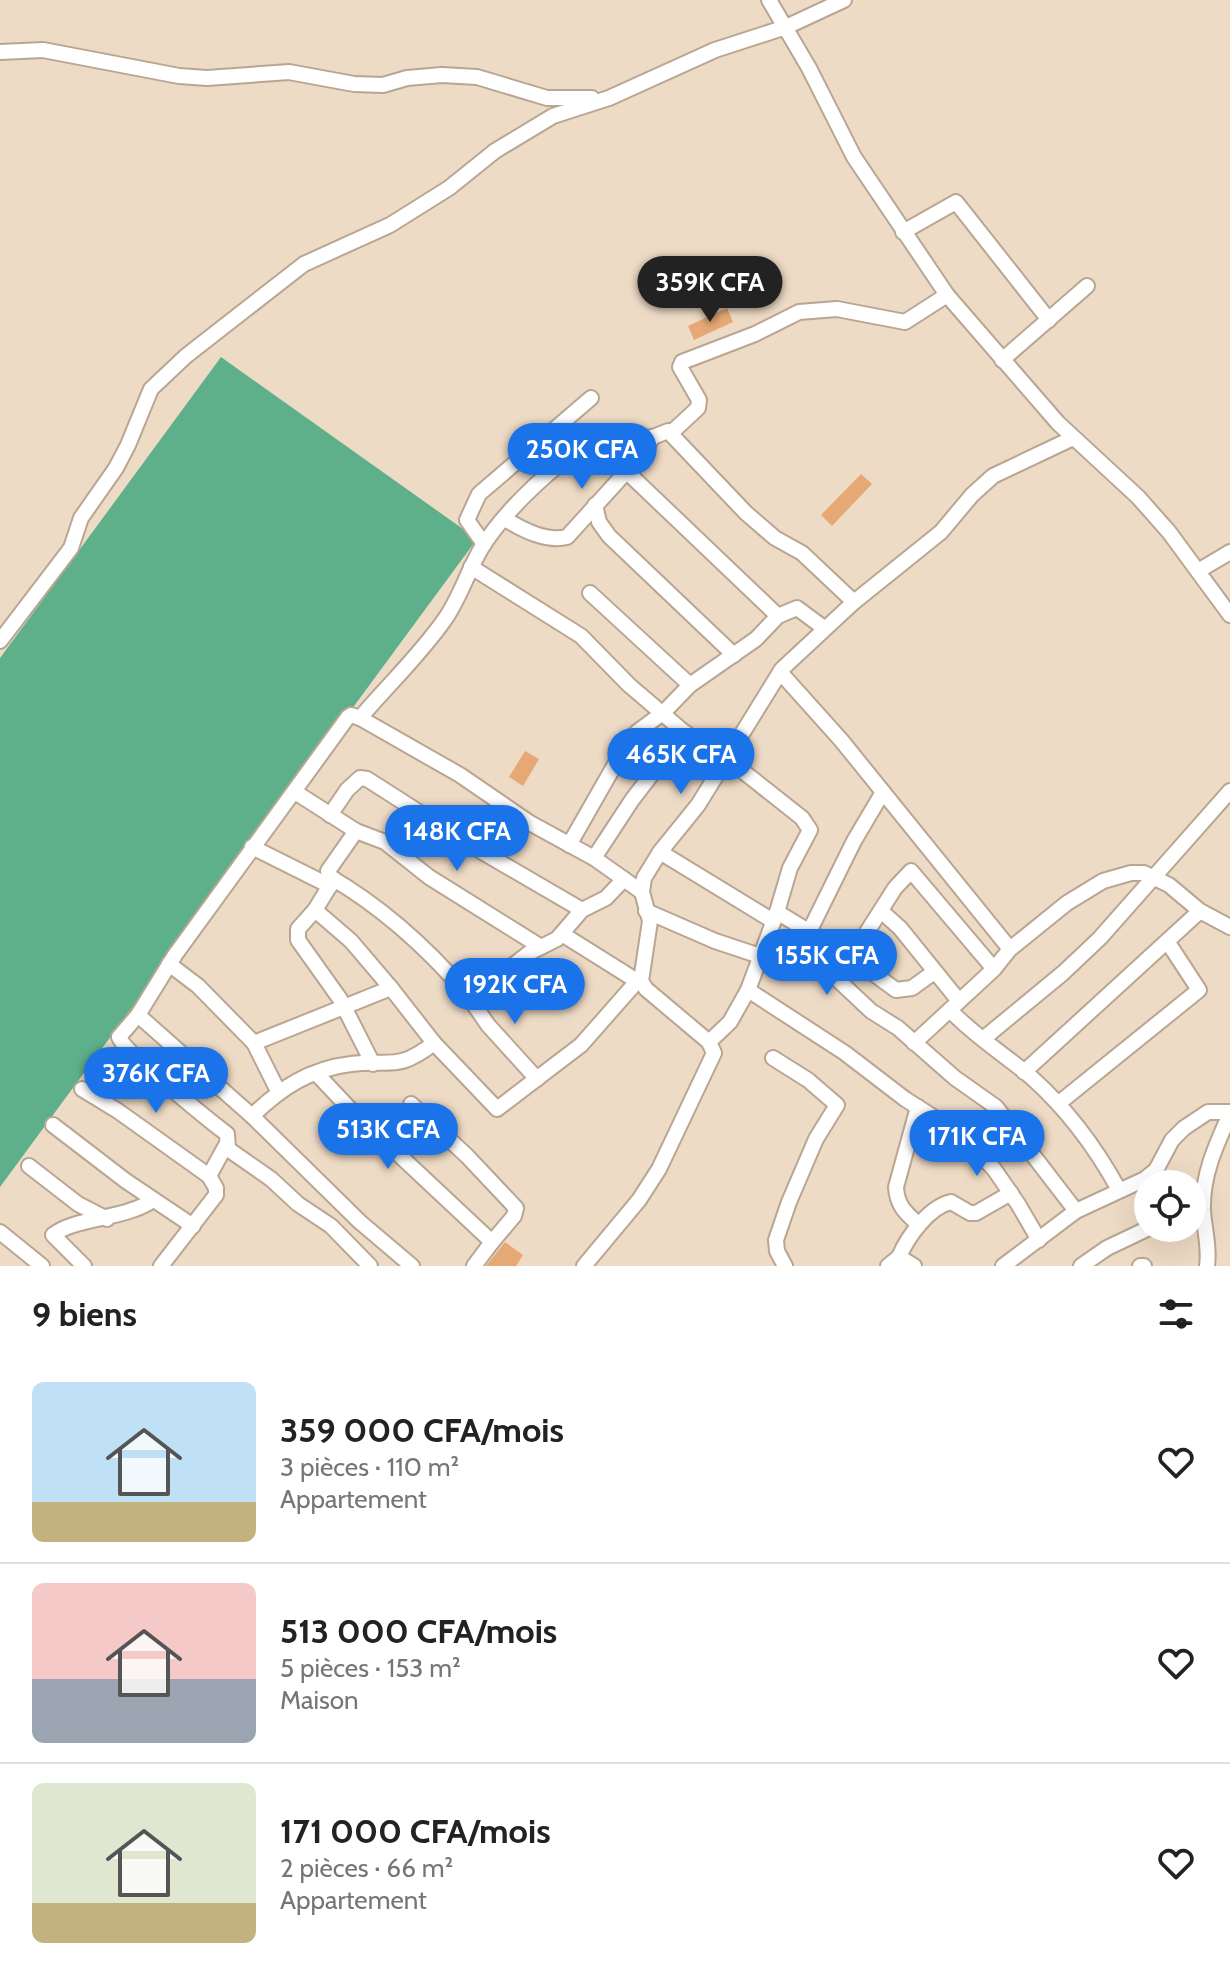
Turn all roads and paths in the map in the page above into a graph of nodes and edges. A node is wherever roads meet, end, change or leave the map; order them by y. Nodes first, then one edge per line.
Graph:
1 (769, 0) edge
2 (844, 0) edge
3 (786, 27) junction
4 (0, 52) edge
5 (609, 98) junction
6 (903, 232) junction
7 (1087, 286) dead end
8 (947, 295) junction
9 (1049, 320) junction
10 (1002, 360) junction
11 (591, 398) dead end
12 (671, 433) junction
13 (653, 437) junction
14 (1073, 438) junction
15 (626, 471) junction
16 (595, 505) junction
17 (505, 519) junction
18 (484, 544) junction
19 (1230, 552) edge
20 (471, 567) junction
21 (1198, 571) junction
22 (590, 593) dead end
23 (854, 602) junction
24 (1230, 615) edge
25 (778, 616) junction
26 (824, 628) junction
27 (0, 641) edge
28 (734, 655) junction
29 (780, 672) junction
30 (690, 685) junction
31 (664, 712) junction
32 (360, 718) junction
33 (684, 732) junction
34 (727, 760) junction
35 (1230, 791) edge
36 (295, 792) junction
37 (883, 792) junction
38 (330, 815) junction
39 (356, 831) junction
40 (569, 845) junction
41 (252, 847) junction
42 (660, 852) junction
43 (594, 858) junction
44 (1155, 878) junction
45 (624, 879) junction
46 (332, 883) junction
47 (642, 892) junction
48 (315, 910) junction
49 (582, 910) junction
50 (646, 911) junction
51 (881, 911) junction
52 (1200, 911) junction
53 (775, 917) junction
54 (1230, 927) edge
55 (809, 932) junction
56 (562, 934) junction
57 (1167, 941) junction
58 (541, 947) junction
59 (1010, 949) junction
60 (760, 956) junction
61 (851, 957) junction
62 (169, 964) junction
63 (994, 969) junction
64 (934, 972) junction
65 (638, 979) junction
66 (391, 988) junction
67 (748, 990) junction
68 (466, 993) junction
69 (955, 1005) junction
70 (344, 1007) junction
71 (138, 1015) junction
72 (983, 1039) junction
73 (709, 1042) junction
74 (254, 1043) junction
75 (434, 1043) junction
76 (914, 1043) junction
77 (773, 1058) dead end
78 (373, 1064) junction
79 (1024, 1072) junction
80 (316, 1073) junction
81 (537, 1079) junction
82 (82, 1089) dead end
83 (278, 1091) junction
84 (1059, 1103) junction
85 (411, 1104) dead end
86 (918, 1107) junction
87 (1230, 1113) edge
88 (252, 1116) junction
89 (53, 1125) dead end
90 (226, 1145) junction
91 (29, 1166) dead end
92 (1156, 1170) edge
93 (209, 1176) junction
94 (1134, 1186) edge
95 (1119, 1190) junction
96 (1011, 1193) junction
97 (153, 1200) junction
98 (1076, 1211) junction
99 (107, 1219) junction
100 (919, 1225) junction
101 (193, 1226) junction
102 (0, 1232) edge
103 (1134, 1235) edge
104 (1039, 1240) junction
105 (492, 1242) junction
106 (894, 1261) edge
107 (42, 1266) edge
108 (84, 1266) edge
109 (161, 1266) edge
110 (370, 1266) edge
111 (412, 1266) edge
112 (474, 1266) edge
113 (584, 1266) edge
114 (785, 1266) edge
115 (914, 1266) edge
116 (1003, 1266) edge
117 (1081, 1266) edge
118 (1207, 1266) edge

1 - 3 street
2 - 3 street
3 - 5 street
3 - 6 street
4 - 5 street
5 - 27 street
6 - 8 street
6 - 9 street
7 - 9 street
8 - 10 street
8 - 12 street
9 - 10 street
10 - 14 street
11 - 18 street
12 - 13 street
12 - 23 street
13 - 15 street
13 - 17 street
14 - 21 street
14 - 23 street
15 - 16 street
15 - 25 street
16 - 17 street
16 - 28 street
17 - 18 street
18 - 20 street
19 - 21 street
20 - 31 street
20 - 32 street
21 - 24 street
22 - 30 street
23 - 26 street
25 - 26 street
25 - 28 street
26 - 29 street
28 - 30 street
29 - 34 street
29 - 37 street
30 - 31 street
31 - 33 street
31 - 40 street
32 - 36 street
32 - 40 street
33 - 34 street
33 - 43 street
34 - 42 street
34 - 53 street
35 - 44 street
36 - 38 street
36 - 41 street
37 - 55 street
37 - 59 street
38 - 39 street
38 - 49 street
39 - 46 street
39 - 58 street
40 - 43 street
41 - 46 street
41 - 62 street
42 - 47 street
42 - 53 street
43 - 45 street
44 - 52 street
44 - 59 street
44 - 72 street
45 - 47 street
45 - 49 street
46 - 48 street
46 - 68 street
47 - 50 street
48 - 66 street
48 - 70 street
49 - 56 street
50 - 60 street
50 - 65 street
51 - 61 street
51 - 63 street
51 - 64 street
52 - 54 street
52 - 57 street
53 - 55 street
53 - 60 street
55 - 61 street
56 - 58 street
56 - 65 street
57 - 79 street
57 - 84 street
58 - 68 street
59 - 63 street
60 - 67 street
61 - 64 street
61 - 76 street
62 - 71 street
62 - 74 street
63 - 69 street
64 - 69 street
65 - 73 street
65 - 81 street
66 - 70 street
66 - 75 street
67 - 73 street
67 - 86 street
68 - 81 street
69 - 72 street
69 - 76 street
70 - 74 street
70 - 78 street
71 - 88 street
71 - 90 street
72 - 79 street
73 - 113 street
74 - 83 street
75 - 78 street
75 - 81 street
76 - 98 street
77 - 114 street
78 - 80 street
79 - 84 street
80 - 83 street
80 - 105 street
82 - 93 street
83 - 88 street
84 - 95 street
85 - 105 street
86 - 96 street
86 - 100 street
87 - 92 street
87 - 118 street
88 - 111 street
89 - 97 street
90 - 93 street
90 - 110 street
91 - 99 street
93 - 101 street
94 - 95 street
95 - 98 street
96 - 100 street
96 - 104 street
97 - 99 street
97 - 101 street
98 - 104 street
99 - 108 street
100 - 106 street
101 - 109 street
102 - 107 street
103 - 117 street
104 - 116 street
105 - 112 street
106 - 115 street

